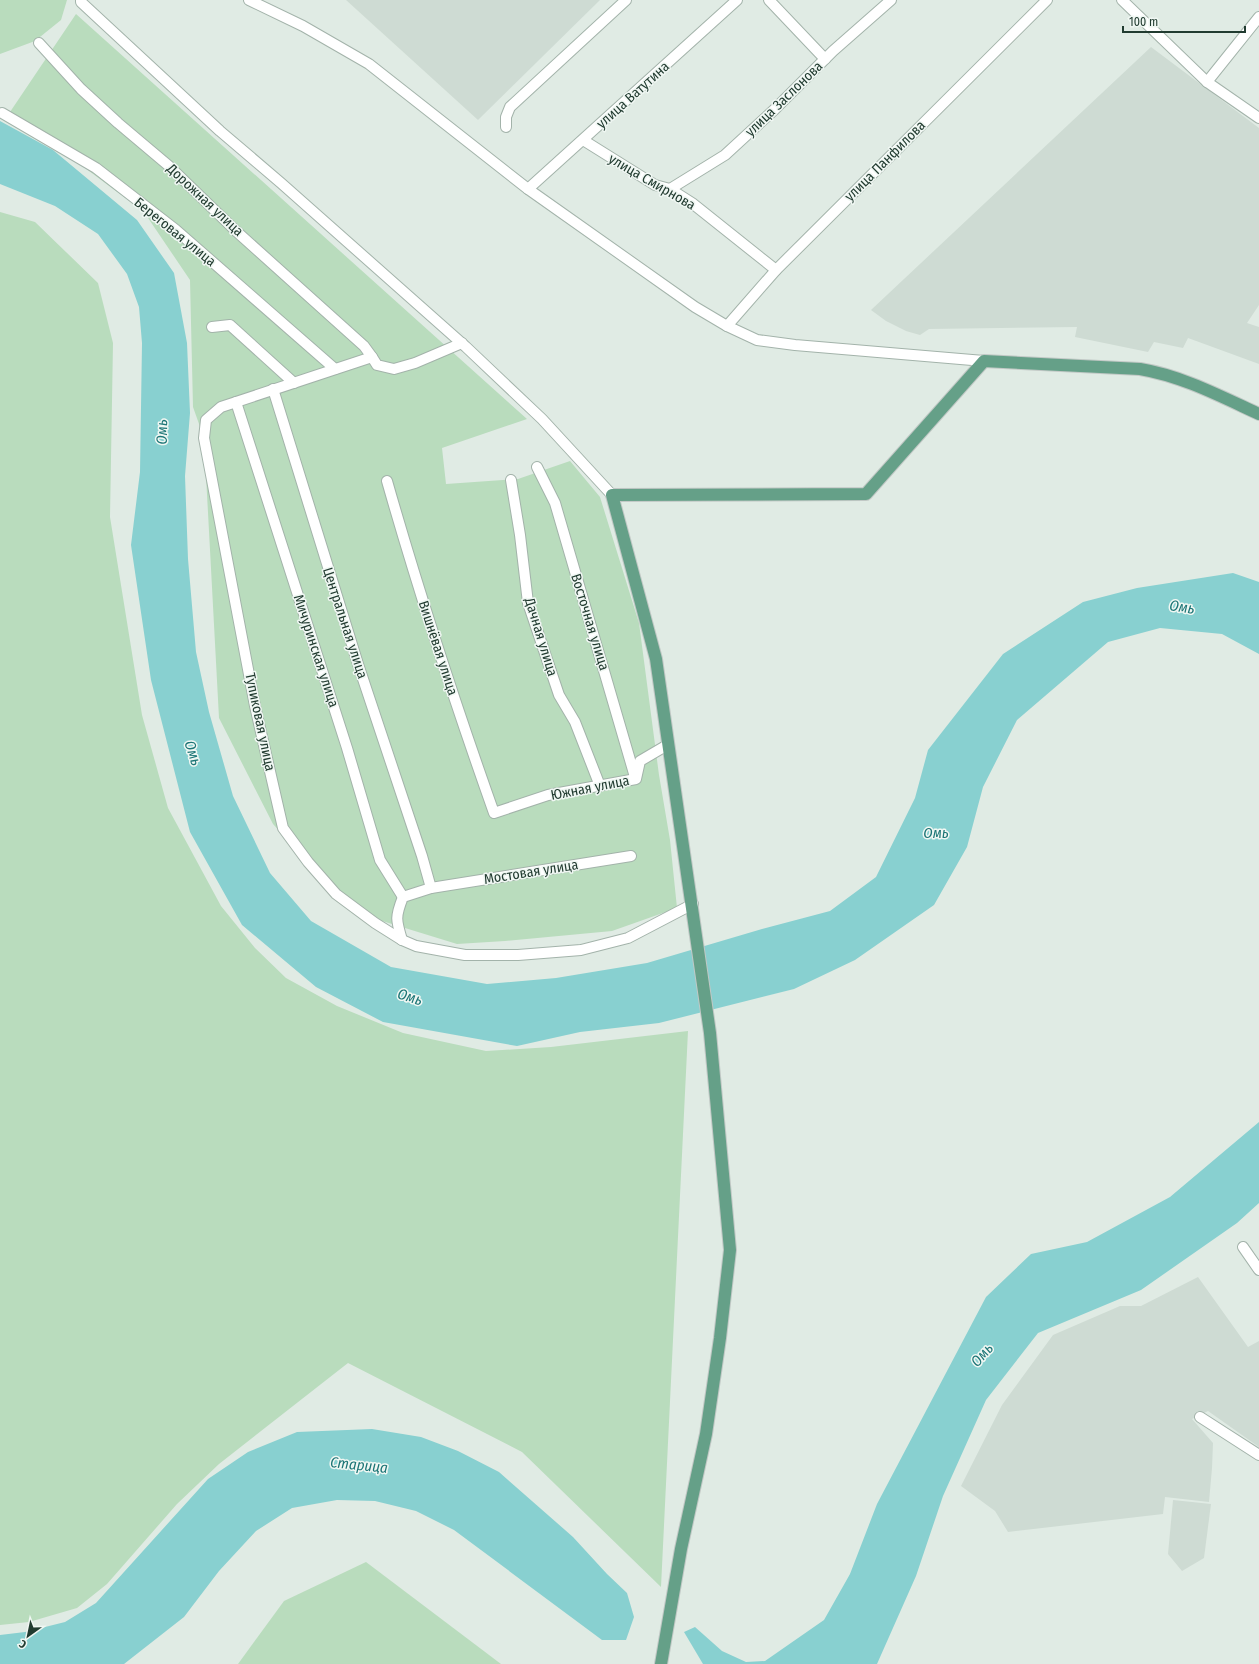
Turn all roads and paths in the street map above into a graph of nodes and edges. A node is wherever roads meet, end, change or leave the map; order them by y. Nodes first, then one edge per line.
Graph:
1 (81, 0) edge
2 (249, 0) edge
3 (626, 0) edge
4 (737, 0) edge
5 (769, 0) edge
6 (891, 0) edge
7 (1046, 0) edge
8 (1122, 0) edge
9 (1259, 17) edge
10 (38, 43) dead end
11 (825, 59) junction
12 (1208, 82) junction
13 (2, 113) dead end
14 (1259, 118) edge
15 (506, 127) dead end
16 (583, 140) junction
17 (528, 189) junction
18 (670, 189) junction
19 (776, 270) junction
20 (728, 326) junction
21 (212, 327) dead end
22 (462, 343) junction
23 (372, 357) junction
24 (984, 361) junction
25 (335, 369) junction
26 (294, 383) junction
27 (273, 390) junction
28 (236, 402) junction
29 (1259, 414) edge
30 (537, 467) dead end
31 (511, 480) dead end
32 (388, 481) dead end
33 (612, 495) junction
34 (669, 744) junction
35 (636, 779) junction
36 (600, 786) junction
37 (494, 813) joint
38 (631, 856) dead end
39 (431, 888) junction
40 (403, 897) junction
41 (693, 907) junction
42 (402, 940) junction
43 (1243, 1247) dead end
44 (1259, 1270) edge
45 (1200, 1417) dead end
46 (1259, 1455) edge
47 (661, 1664) edge

1 - 22 street
2 - 17 street
3 - 15 street
4 - 16 street, улица Ватутина
5 - 11 street
6 - 11 street, улица Заслонова
7 - 19 street, улица Панфилова
8 - 12 street
9 - 12 street
10 - 23 street, Дорожная улица
11 - 18 street, улица Заслонова
12 - 14 street
13 - 25 street, Береговая улица
16 - 17 street, улица Ватутина
16 - 18 street, улица Смирнова
17 - 20 street
18 - 19 street, улица Смирнова
19 - 20 street, улица Панфилова
20 - 24 street
21 - 26 street
22 - 23 street, Дорожная улица
22 - 33 street
23 - 25 street
24 - 29 main road
24 - 33 main road
25 - 26 street
26 - 27 street
27 - 28 street
27 - 39 street, Центральная улица
28 - 40 street, Мичуринская улица
28 - 42 street, Тупиковая улица
30 - 35 street, Восточная улица
31 - 36 street, Дачная улица
32 - 37 street, Вишнёвая улица
33 - 34 main road
34 - 35 street, Южная улица
34 - 41 main road
35 - 36 street, Южная улица
36 - 37 street, Южная улица
38 - 39 street, Мостовая улица
39 - 40 street, Мостовая улица
40 - 42 street
41 - 42 street, Тупиковая улица
41 - 47 main road
43 - 44 street
45 - 46 street

